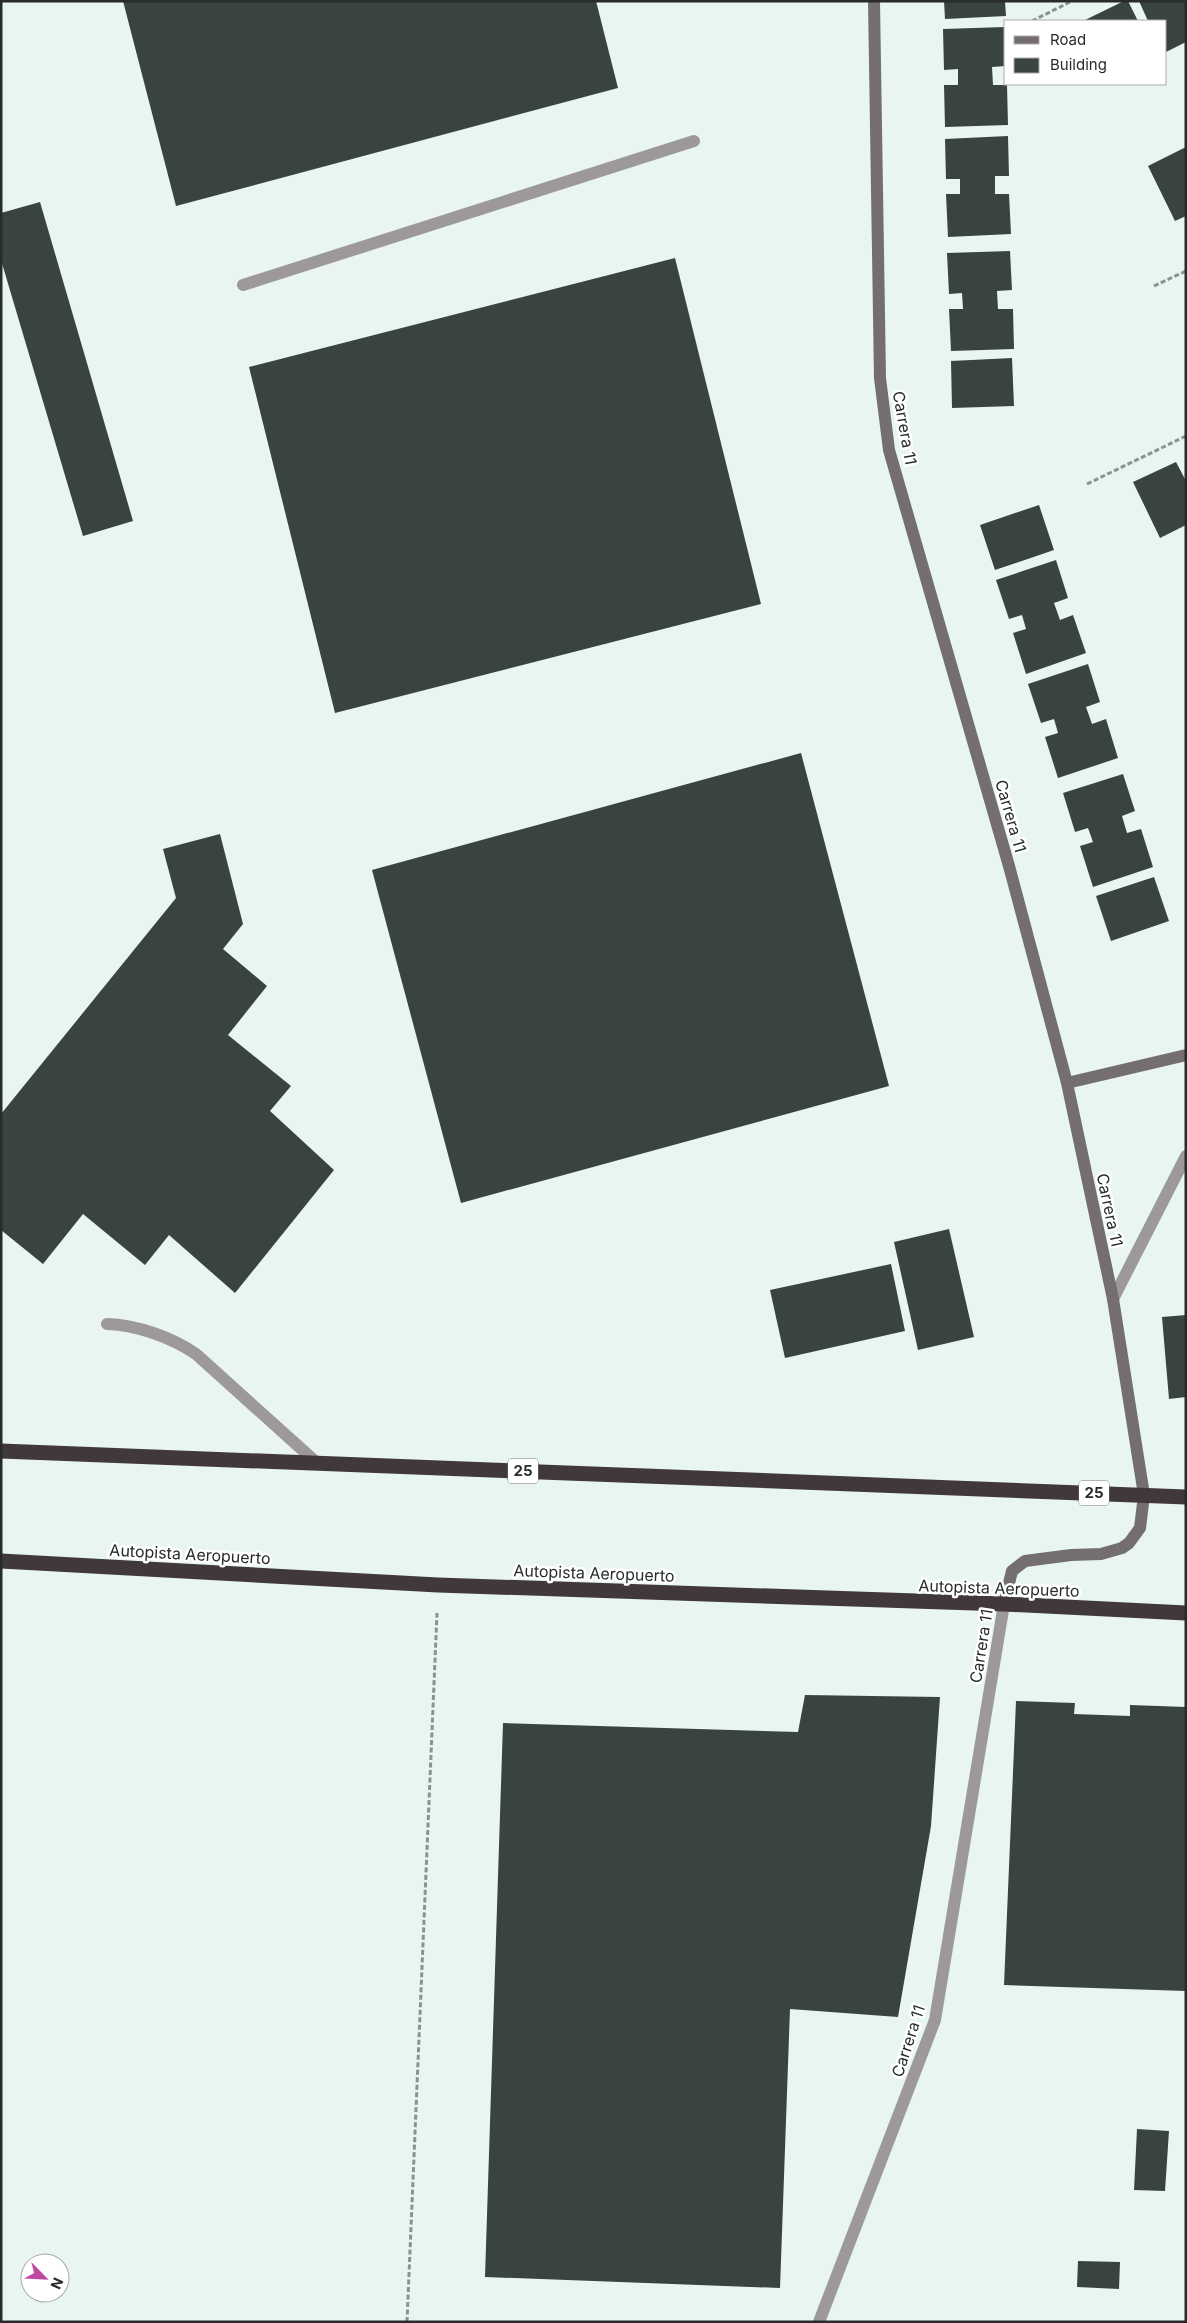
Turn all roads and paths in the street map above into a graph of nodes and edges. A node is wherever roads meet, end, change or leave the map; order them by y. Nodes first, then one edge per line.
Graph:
1 (874, 1) edge
2 (1072, 1) edge
3 (1034, 20) edge
4 (694, 141) dead end
5 (1186, 271) edge
6 (243, 285) dead end
7 (1154, 286) dead end
8 (1186, 436) edge
9 (1087, 484) dead end
10 (1186, 1056) edge
11 (1067, 1083) junction
12 (1186, 1156) edge
13 (1113, 1299) junction
14 (107, 1324) dead end
15 (1, 1451) edge
16 (316, 1463) junction
17 (1144, 1495) junction
18 (1186, 1497) edge
19 (1, 1562) edge
20 (438, 1585) junction
21 (1004, 1604) junction
22 (1186, 1613) edge
23 (407, 2322) edge
24 (819, 2322) edge

1 - 11 main road, Carrera 11
2 - 3 path
4 - 6 street
5 - 7 path
8 - 9 path
10 - 11 main road
11 - 13 main road, Carrera 11
12 - 13 street
13 - 17 main road, Carrera 11
14 - 16 street
15 - 16 highway, 25
16 - 17 highway, 25
17 - 18 highway, 25
17 - 21 main road, Carrera 11
19 - 20 highway, Autopista Aeropuerto
20 - 21 highway, Autopista Aeropuerto
20 - 23 path
21 - 22 highway, Autopista Aeropuerto
21 - 24 street, Carrera 11

